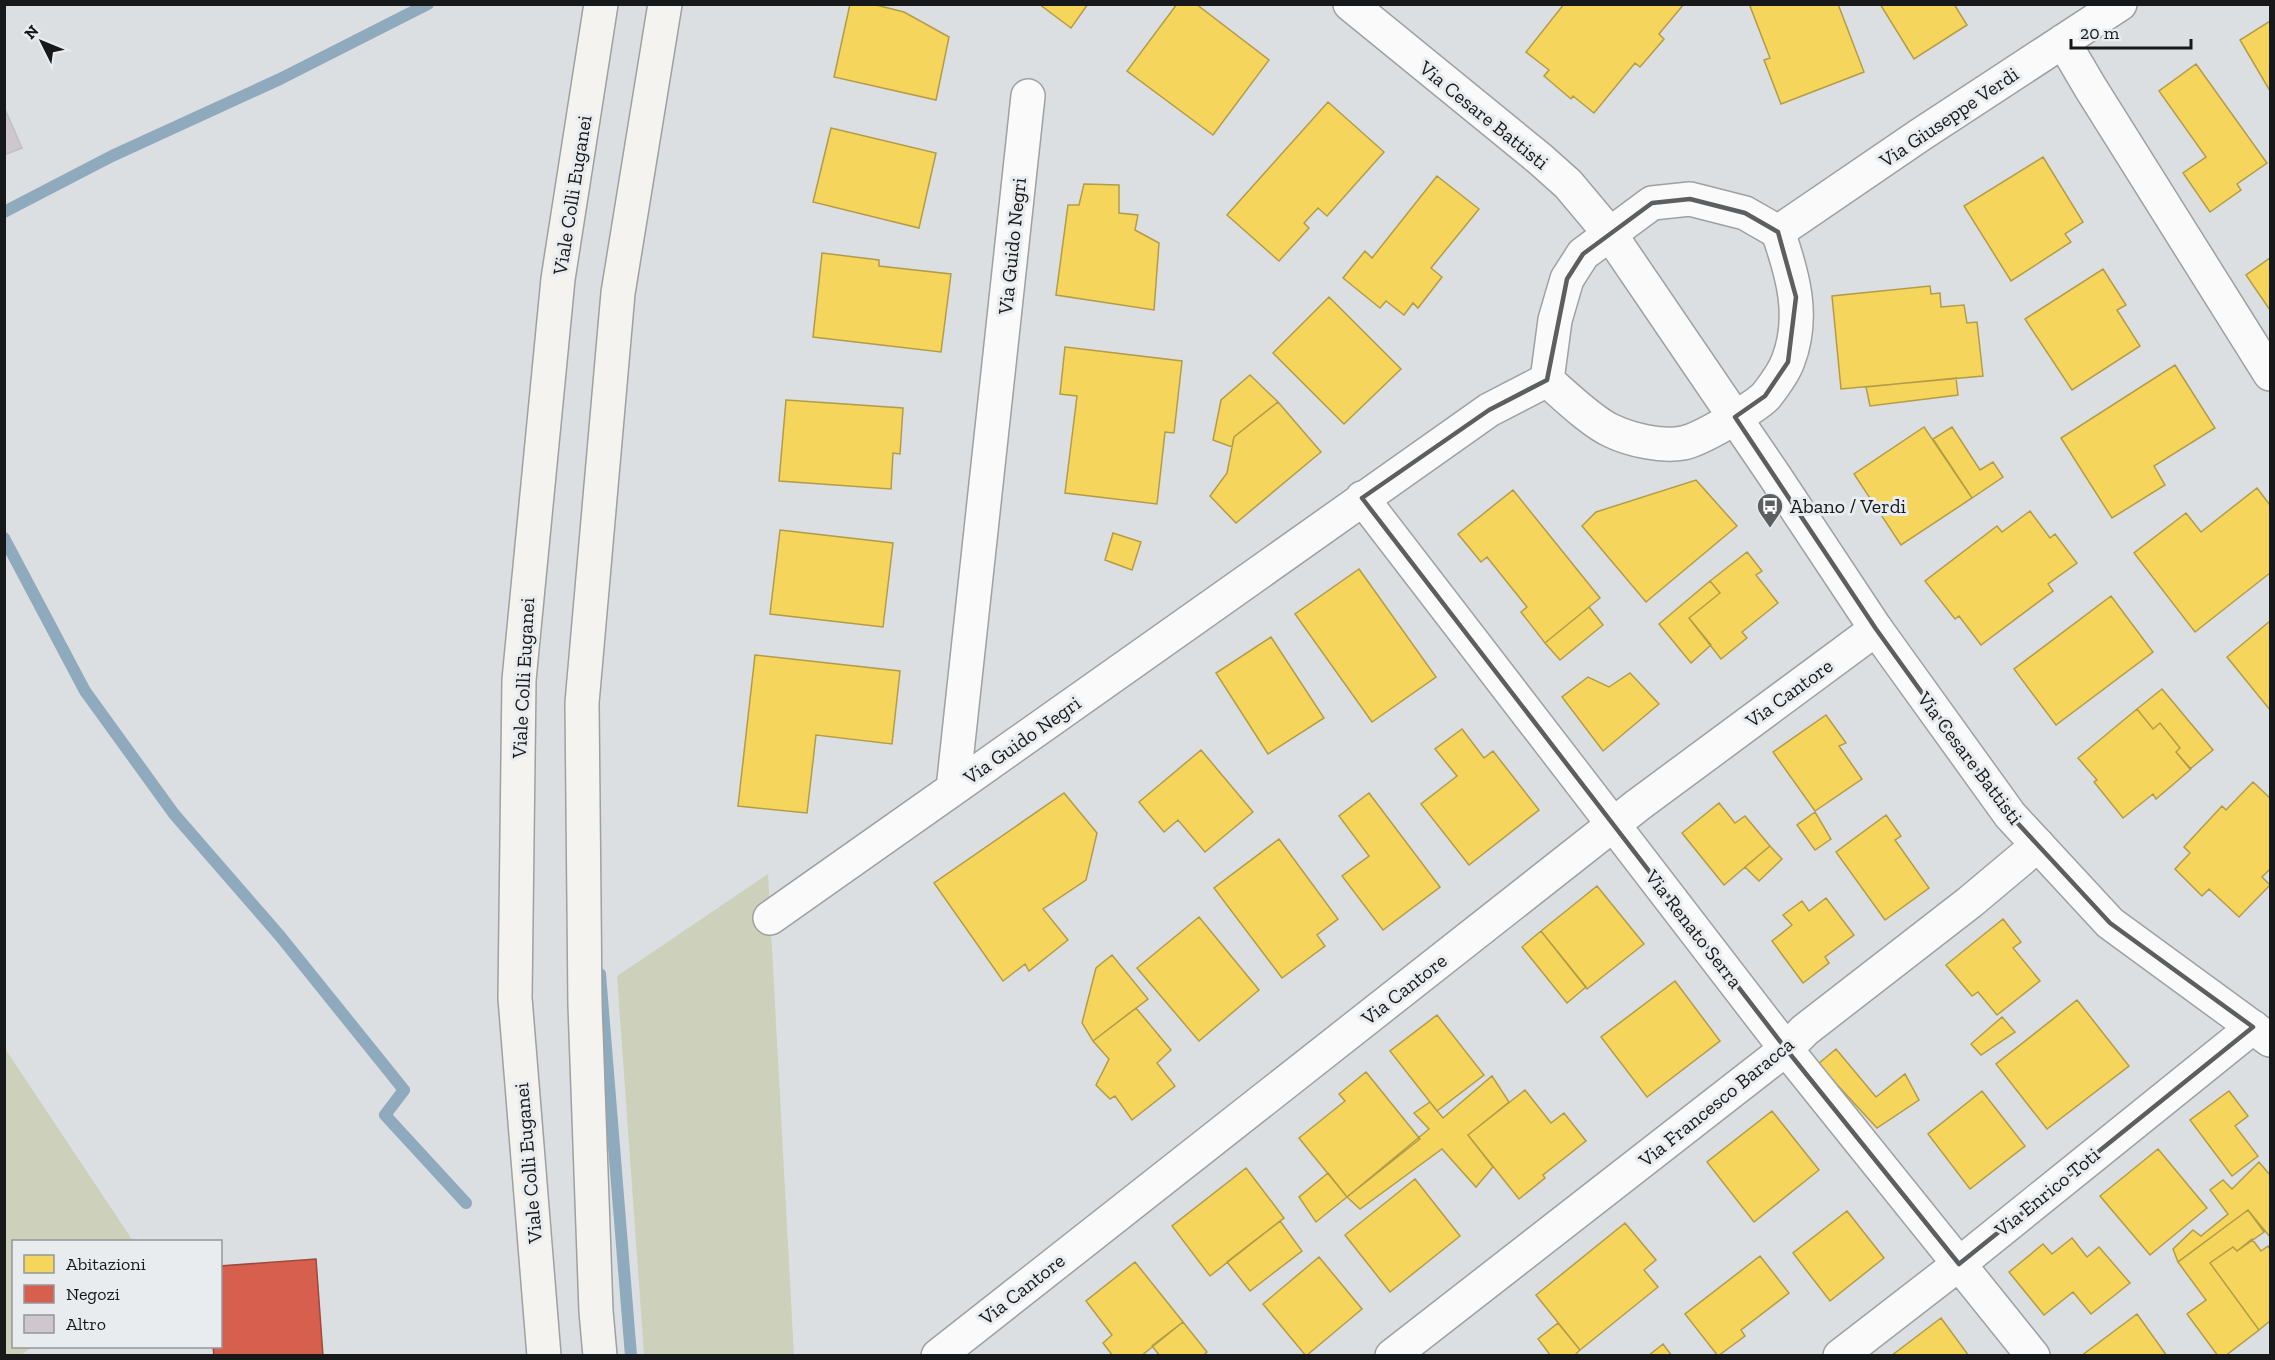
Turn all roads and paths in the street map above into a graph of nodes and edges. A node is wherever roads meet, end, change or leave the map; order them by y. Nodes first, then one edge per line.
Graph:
1 (601, 4) edge
2 (665, 4) edge
3 (1350, 4) edge
4 (2120, 4) edge
5 (2063, 40) junction
6 (1028, 96) dead end
7 (1778, 232) junction
8 (1610, 234) junction
9 (2271, 374) edge
10 (1547, 380) junction
11 (1735, 417) junction
12 (1362, 498) junction
13 (1876, 629) junction
14 (953, 789) junction
15 (1614, 825) junction
16 (2038, 845) junction
17 (770, 918) dead end
18 (2262, 1033) edge
19 (1786, 1050) junction
20 (1959, 1264) junction
21 (954, 1351) edge
22 (544, 1356) edge
23 (600, 1356) edge
24 (1392, 1356) edge
25 (1840, 1356) edge
26 (2033, 1356) edge

1 - 22 main road, Viale Colli Euganei
2 - 23 main road
3 - 8 street, Via Cesare Battisti
4 - 5 street, Via Giuseppe Verdi
5 - 7 street, Via Giuseppe Verdi
5 - 9 street
6 - 14 street, Via Guido Negri
7 - 8 street
7 - 11 street
8 - 10 street
8 - 11 street, Via Cesare Battisti
10 - 11 street
10 - 12 street, Via Guido Negri
11 - 13 street, Via Cesare Battisti
12 - 14 street, Via Guido Negri
12 - 15 street, Via Renato Serra
13 - 15 street, Via Cantore
13 - 16 street, Via Cesare Battisti
14 - 17 street
15 - 19 street, Via Renato Serra
15 - 21 street, Via Cantore
16 - 18 street, Via Cesare Battisti
16 - 19 street, Via Francesco Baracca
18 - 20 street, Via Enrico Toti
19 - 20 street, Via Renato Serra
19 - 24 street, Via Francesco Baracca
20 - 25 street, Via Enrico Toti
20 - 26 street, Via Renato Serra

